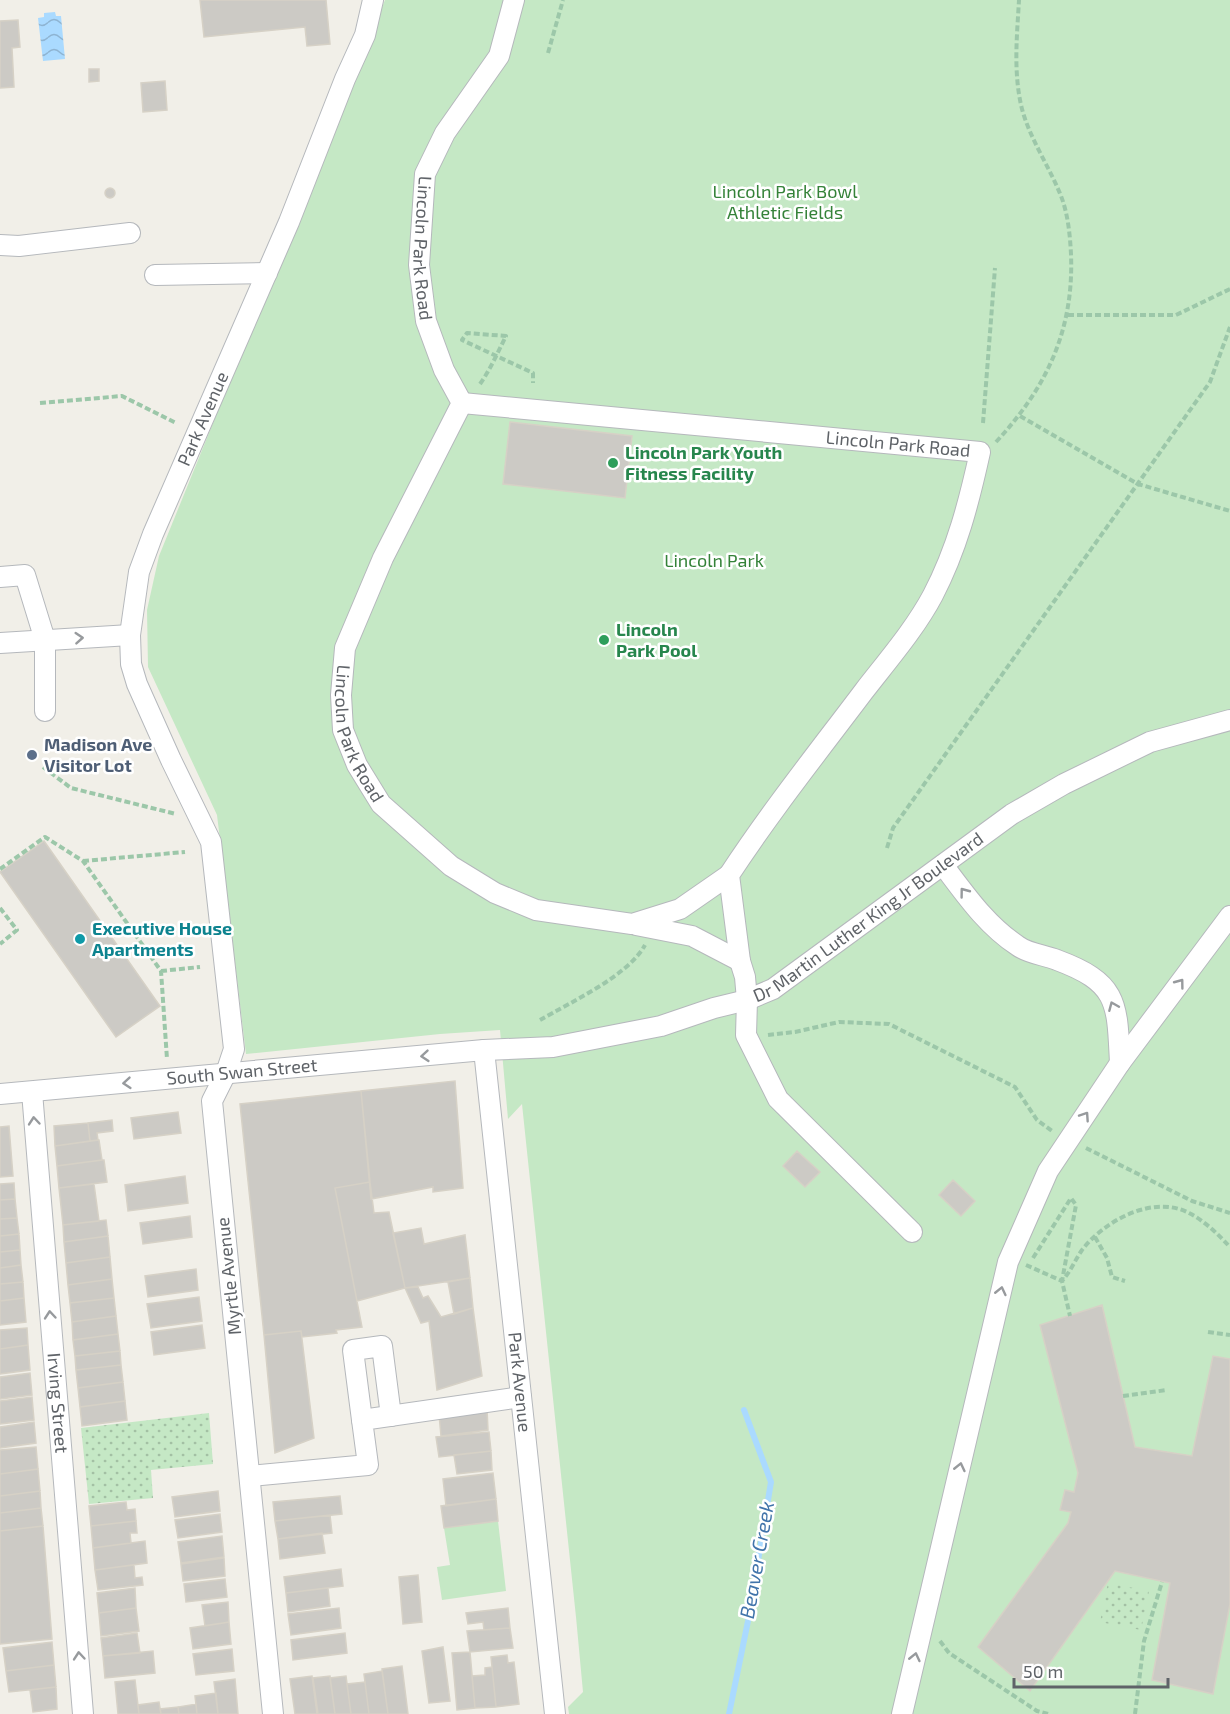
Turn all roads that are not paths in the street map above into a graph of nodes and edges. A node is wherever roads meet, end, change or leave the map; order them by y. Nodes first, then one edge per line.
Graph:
1 (373, 0) edge
2 (514, 0) edge
3 (130, 233) dead end
4 (9, 246) edge
5 (267, 273) junction
6 (155, 275) dead end
7 (462, 403) junction
8 (0, 577) edge
9 (130, 634) junction
10 (45, 640) junction
11 (0, 643) edge
12 (45, 711) dead end
13 (1230, 720) edge
14 (212, 842) joint
15 (943, 865) junction
16 (729, 875) junction
17 (1230, 916) edge
18 (632, 924) junction
19 (740, 961) junction
20 (747, 1000) junction
21 (484, 1050) junction
22 (1120, 1063) junction
23 (226, 1074) junction
24 (32, 1092) junction
25 (0, 1094) edge
26 (912, 1232) dead end
27 (521, 1397) junction
28 (391, 1416) junction
29 (362, 1420) junction
30 (250, 1476) junction
31 (83, 1714) edge
32 (273, 1714) edge
33 (555, 1714) edge
34 (902, 1714) edge

1 - 5 street, Park Avenue
2 - 7 street, Lincoln Park Road
3 - 4 street
5 - 6 street
5 - 9 street, Park Avenue
7 - 16 street, Lincoln Park Road
7 - 18 street, Lincoln Park Road
8 - 10 street
10 -> 9 street
9 - 14 street, Park Avenue
10 - 11 street
10 - 12 street
13 - 15 street, Dr Martin Luther King Jr Boulevard
14 - 23 street, Myrtle Avenue
15 - 20 street, Dr Martin Luther King Jr Boulevard
22 -> 15 street
16 - 18 street, Lincoln Park Road
16 - 19 street
22 -> 17 street
18 - 19 street, Lincoln Park Road
19 - 20 street
20 - 21 street, Dr Martin Luther King Jr Boulevard
20 - 26 street
21 -> 23 street, South Swan Street
21 - 27 street, Park Avenue
34 -> 22 street
23 -> 24 street, South Swan Street
23 - 30 street, Myrtle Avenue
24 - 25 street, South Swan Street
31 -> 24 street, Irving Street
27 - 28 street
27 - 33 street, Park Avenue
28 - 29 street
28 - 29 street
29 - 30 street
30 - 32 street, Myrtle Avenue

